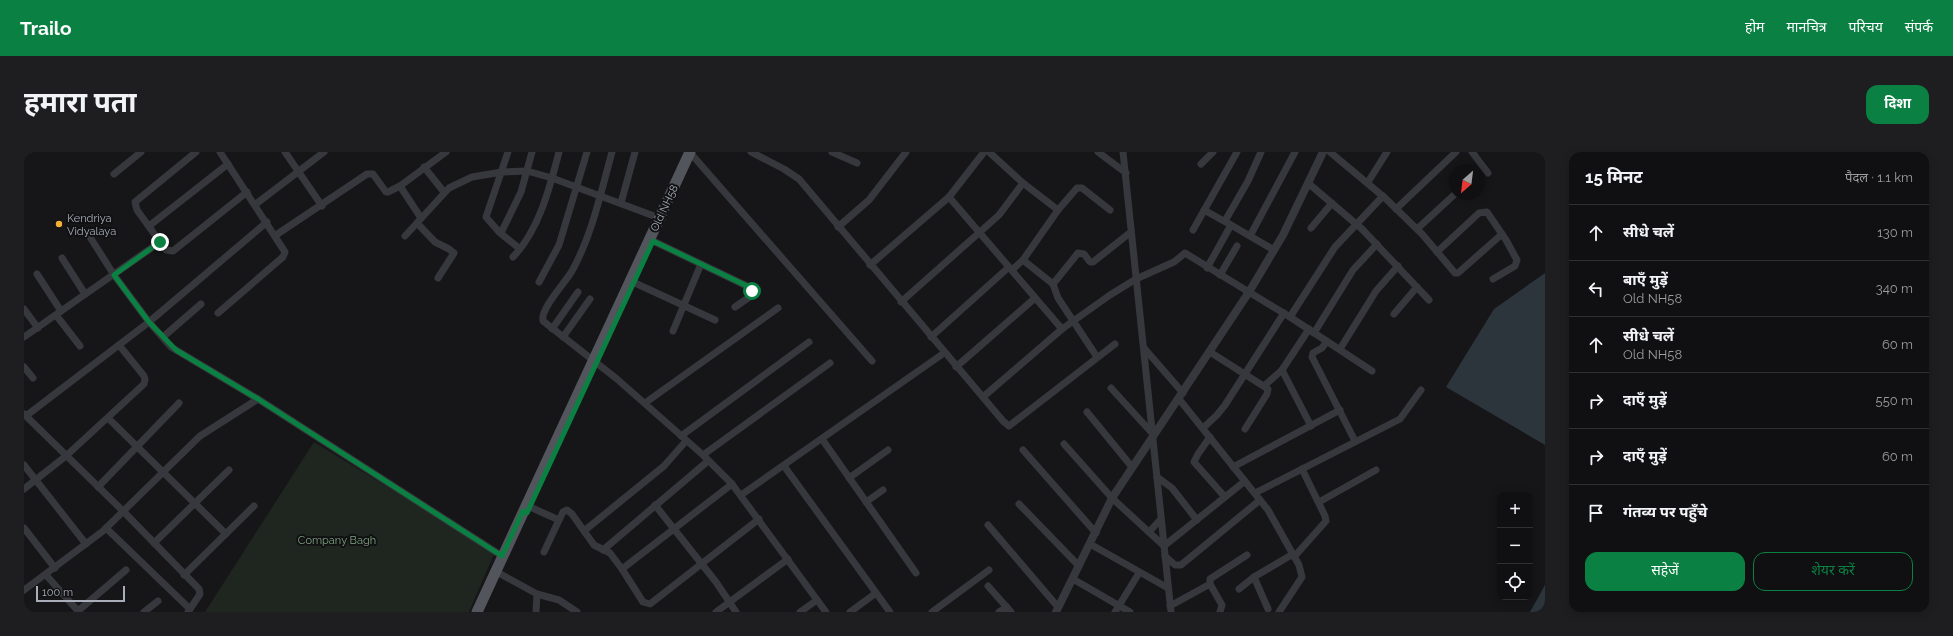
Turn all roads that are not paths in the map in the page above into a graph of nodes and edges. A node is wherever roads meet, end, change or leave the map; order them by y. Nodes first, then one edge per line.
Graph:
1 (141, 152) edge
2 (196, 152) edge
3 (220, 152) edge
4 (285, 152) edge
5 (324, 152) edge
6 (446, 152) edge
7 (508, 152) edge
8 (532, 152) edge
9 (560, 152) edge
10 (587, 152) edge
11 (612, 152) edge
12 (635, 152) edge
13 (751, 152) edge
14 (832, 152) edge
15 (906, 152) edge
16 (984, 152) edge
17 (989, 152) edge
18 (1098, 152) edge
19 (1123, 152) edge
20 (1213, 152) edge
21 (1237, 152) edge
22 (1261, 152) edge
23 (1296, 152) edge
24 (1323, 152) edge
25 (1330, 152) edge
26 (1387, 152) edge
27 (1456, 152) edge
28 (1472, 152) edge
29 (692, 153) edge
30 (857, 163) dead end
31 (228, 164) junction
32 (1201, 164) dead end
33 (424, 168) junction
34 (527, 171) junction
35 (298, 172) junction
36 (502, 172) junction
37 (1126, 173) junction
38 (1488, 173) dead end
39 (114, 174) dead end
40 (552, 178) junction
41 (1368, 182) junction
42 (1023, 183) junction
43 (1308, 183) junction
44 (400, 186) junction
45 (577, 187) junction
46 (247, 192) junction
47 (444, 192) junction
48 (600, 195) junction
49 (1383, 196) junction
50 (949, 197) junction
51 (1449, 200) edge
52 (621, 203) junction
53 (1332, 203) junction
54 (256, 204) junction
55 (322, 206) junction
56 (1396, 209) junction
57 (1058, 210) junction
58 (1110, 210) dead end
59 (1204, 210) junction
60 (662, 219) junction
61 (419, 220) junction
62 (267, 222) junction
63 (1228, 223) junction
64 (1356, 223) junction
65 (148, 226) junction
66 (838, 227) junction
67 (1312, 228) dead end
68 (1417, 229) junction
69 (1194, 230) dead end
70 (1131, 232) junction
71 (501, 233) junction
72 (980, 234) junction
73 (1502, 234) junction
74 (276, 235) junction
75 (90, 236) dead end
76 (405, 236) dead end
77 (1250, 236) junction
78 (653, 241) junction
79 (160, 242) junction
80 (1377, 244) junction
81 (1237, 246) dead end
82 (520, 250) junction
83 (1274, 250) junction
84 (1437, 252) junction
85 (513, 257) dead end
86 (62, 258) dead end
87 (1024, 260) junction
88 (702, 264) junction
89 (870, 265) junction
90 (1398, 266) junction
91 (1011, 268) junction
92 (1208, 268) junction
93 (37, 274) dead end
94 (114, 275) junction
95 (1220, 275) junction
96 (438, 278) dead end
97 (1136, 279) junction
98 (1493, 279) dead end
99 (540, 282) dead end
100 (635, 283) junction
101 (1053, 284) junction
102 (1417, 288) junction
103 (578, 292) dead end
104 (1249, 292) junction
105 (85, 294) junction
106 (1035, 298) junction
107 (590, 299) dead end
108 (1429, 300) dead end
109 (901, 302) junction
110 (202, 304) dead end
111 (684, 306) junction
112 (735, 307) dead end
113 (778, 308) dead end
114 (24, 309) edge
115 (218, 312) dead end
116 (58, 313) junction
117 (1394, 314) dead end
118 (1287, 315) junction
119 (715, 320) dead end
120 (1073, 321) junction
121 (149, 322) junction
122 (38, 328) junction
123 (552, 328) junction
124 (1062, 328) junction
125 (672, 331) dead end
126 (1312, 331) junction
127 (24, 337) edge
128 (563, 337) junction
129 (931, 337) junction
130 (162, 338) junction
131 (1327, 341) junction
132 (809, 342) dead end
133 (1115, 344) dead end
134 (80, 346) dead end
135 (119, 346) junction
136 (1143, 347) junction
137 (1340, 349) junction
138 (1210, 352) junction
139 (944, 353) junction
140 (1098, 357) junction
141 (596, 361) junction
142 (872, 361) dead end
143 (830, 363) dead end
144 (24, 367) edge
145 (956, 367) junction
146 (1282, 370) junction
147 (1372, 371) dead end
148 (1245, 373) junction
149 (33, 378) dead end
150 (1265, 385) junction
151 (1111, 388) dead end
152 (1421, 390) dead end
153 (1181, 396) junction
154 (983, 397) junction
155 (258, 399) junction
156 (179, 403) dead end
157 (645, 403) junction
158 (1340, 410) junction
159 (1087, 412) dead end
160 (25, 415) edge
161 (108, 418) junction
162 (1311, 426) junction
163 (1203, 428) junction
164 (1245, 429) dead end
165 (1153, 435) junction
166 (1210, 437) junction
167 (683, 438) junction
168 (822, 439) junction
169 (1355, 441) junction
170 (1064, 444) dead end
171 (137, 447) junction
172 (888, 450) dead end
173 (1023, 450) dead end
174 (66, 456) junction
175 (705, 458) junction
176 (24, 465) edge
177 (784, 466) junction
178 (1132, 467) junction
179 (1233, 467) junction
180 (1302, 469) junction
181 (228, 470) dead end
182 (1376, 470) dead end
183 (163, 472) junction
184 (849, 478) junction
185 (1157, 478) junction
186 (36, 480) junction
187 (1245, 481) junction
188 (732, 484) junction
189 (98, 486) junction
190 (24, 489) edge
191 (883, 490) dead end
192 (1255, 493) junction
193 (741, 495) junction
194 (1225, 497) junction
195 (1112, 498) junction
196 (1260, 500) junction
197 (866, 502) junction
198 (1318, 502) junction
199 (195, 503) junction
200 (1019, 504) dead end
201 (655, 505) junction
202 (254, 506) dead end
203 (526, 510) junction
204 (124, 512) junction
205 (759, 519) junction
206 (1161, 519) junction
207 (559, 520) junction
208 (1197, 520) junction
209 (988, 525) dead end
210 (24, 528) edge
211 (106, 528) junction
212 (674, 529) junction
213 (584, 532) junction
214 (1149, 532) junction
215 (1096, 533) junction
216 (226, 534) junction
217 (154, 543) junction
218 (86, 544) junction
219 (1090, 544) junction
220 (1164, 546) junction
221 (603, 550) junction
222 (544, 552) dead end
223 (1247, 555) dead end
224 (502, 556) junction
225 (1165, 556) junction
226 (1294, 556) junction
227 (788, 559) junction
228 (702, 564) junction
229 (1079, 566) junction
230 (55, 568) junction
231 (622, 569) junction
232 (126, 570) dead end
233 (989, 570) dead end
234 (497, 572) junction
235 (1139, 572) junction
236 (916, 573) dead end
237 (46, 575) junction
238 (184, 575) junction
239 (1254, 577) junction
240 (1073, 579) junction
241 (1210, 584) junction
242 (988, 586) dead end
243 (1168, 588) junction
244 (1239, 589) dead end
245 (24, 590) edge
246 (876, 593) junction
247 (537, 594) junction
248 (817, 600) junction
249 (158, 601) dead end
250 (730, 602) junction
251 (1009, 609) edge
252 (1057, 609) edge
253 (1117, 609) edge
254 (1171, 609) edge
255 (1268, 609) dead end
256 (189, 610) edge
257 (79, 611) edge
258 (144, 612) edge
259 (477, 612) edge
260 (482, 612) edge
261 (536, 612) edge
262 (576, 612) edge
263 (716, 612) edge
264 (736, 612) edge
265 (800, 612) edge
266 (826, 612) edge
267 (850, 612) edge
268 (890, 612) edge
269 (932, 612) edge
270 (999, 612) edge
271 (1130, 612) edge
272 (1220, 612) edge
273 (1280, 612) edge

1 - 39 street
2 - 65 street
3 - 31 street
4 - 35 street
5 - 35 street
6 - 33 street
7 - 36 street
8 - 34 street
9 - 40 street
10 - 45 street
11 - 48 street
12 - 52 street
13 - 66 street
14 - 30 street
15 - 66 street
16 - 50 street
17 - 42 street
18 - 37 street
19 - 37 street
20 - 32 street
21 - 59 street
22 - 63 street
23 - 77 street
24 - 43 street
25 - 41 street
26 - 41 street
27 - 56 street
28 - 38 street
29 - 60 main road, Old NH58
29 - 142 street
31 - 46 street
31 - 65 street
33 - 44 street
33 - 47 street
34 - 36 street
34 - 40 street
34 - 71 street
35 - 54 street
35 - 55 street
36 - 47 street
36 - 71 street
37 - 70 street
40 - 45 street
40 - 82 street
41 - 49 street
42 - 57 street
42 - 72 street
43 - 53 street
43 - 83 street
44 - 55 street
44 - 61 street
45 - 48 street
45 - 99 street
46 - 54 street
46 - 79 street
47 - 61 street
48 - 52 street
48 - 123 street
49 - 56 street
49 - 64 street
50 - 72 street
50 - 89 street
51 - 68 street
52 - 60 street
53 - 64 street
53 - 67 street
54 - 62 street
55 - 74 street
56 - 68 street
57 - 58 street
57 - 87 street
59 - 63 street
59 - 69 street
60 - 78 main road, Old NH58
60 - 141 main road, Old NH58
61 - 76 street
61 - 96 street
62 - 74 street
62 - 121 street
63 - 77 street
63 - 92 street
64 - 80 street
64 - 118 street
65 - 79 street
66 - 89 street
68 - 84 street
70 - 97 street
70 - 101 street
71 - 82 street
72 - 91 street
72 - 109 street
73 - 84 street
73 - 84 street
73 - 98 street
74 - 115 street
75 - 94 street
77 - 83 street
78 - 88 street
78 - 100 main road, Old NH58
79 - 94 street
80 - 90 street
80 - 126 street
81 - 95 street
82 - 85 street
83 - 104 street
86 - 105 street
87 - 91 street
87 - 101 street
88 - 111 street
88 - 112 street
89 - 109 street
90 - 102 street
90 - 137 street
91 - 106 street
91 - 129 street
92 - 95 street
92 - 97 street
93 - 116 street
94 - 105 street
94 - 121 street
95 - 104 street
97 - 120 street
97 - 136 street
100 - 111 street
100 - 141 main road, Old NH58
101 - 120 street
102 - 108 street
102 - 117 street
103 - 123 street
104 - 118 street
104 - 138 street
105 - 116 street
106 - 124 street
106 - 145 street
107 - 128 street
109 - 129 street
110 - 130 street
111 - 119 street
111 - 125 street
113 - 157 street
114 - 122 street
116 - 122 street
116 - 134 street
118 - 126 street
118 - 148 street
120 - 124 street
120 - 140 street
121 - 130 street
121 - 135 street
122 - 127 street
123 - 128 street
124 - 154 street
126 - 131 street
126 - 146 street
128 - 141 street
129 - 139 street
130 - 155 street
131 - 137 street
131 - 158 street
132 - 167 street
133 - 140 street
135 - 160 street
135 - 161 street
136 - 153 street
136 - 165 street
137 - 147 street
138 - 148 street
138 - 153 street
139 - 145 street
139 - 168 street
140 - 154 street
141 - 157 street
141 - 203 main road, Old NH58
143 - 175 street
144 - 149 street
145 - 154 street
146 - 150 street
146 - 162 street
148 - 150 street
148 - 163 street
150 - 164 street
151 - 165 street
152 - 169 street
153 - 163 street
153 - 165 street
155 - 183 street
155 - 224 street
156 - 171 street
157 - 167 street
158 - 162 street
158 - 169 street
159 - 178 street
160 - 174 street
161 - 171 street
161 - 174 street
162 - 179 street
163 - 166 street
165 - 178 street
165 - 185 street
166 - 179 street
166 - 194 street
167 - 175 street
167 - 213 street
168 - 177 street
168 - 184 street
169 - 180 street
170 - 195 street
171 - 183 street
171 - 189 street
172 - 184 street
173 - 215 street
174 - 186 street
174 - 189 street
175 - 188 street
175 - 201 street
176 - 186 street
177 - 193 street
177 - 246 street
178 - 195 street
179 - 187 street
180 - 192 street
180 - 198 street
181 - 199 street
182 - 198 street
183 - 199 street
183 - 204 street
184 - 197 street
185 - 206 street
185 - 208 street
186 - 190 street
186 - 218 street
187 - 192 street
187 - 194 street
188 - 193 street
188 - 212 street
189 - 204 street
191 - 197 street
192 - 196 street
193 - 205 street
194 - 208 street
195 - 214 street
195 - 215 street
196 - 225 street
196 - 226 street
197 - 236 street
198 - 226 street
199 - 216 street
199 - 217 street
200 - 229 street
201 - 212 street
201 - 221 street
202 - 216 street
203 - 207 street
203 - 224 main road, Old NH58
203 - 234 main road, Old NH58
204 - 211 street
204 - 217 street
205 - 227 street
205 - 228 street
206 - 214 street
206 - 220 street
207 - 213 street
207 - 222 street
208 - 220 street
209 - 252 street
210 - 230 street
211 - 218 street
211 - 256 street
212 - 228 street
212 - 231 street
213 - 221 street
214 - 220 street
215 - 219 street
216 - 238 street
217 - 238 street
218 - 230 street
219 - 229 street
219 - 235 street
220 - 225 street
221 - 231 street
223 - 241 street
224 - 234 main road, Old NH58
225 - 243 street
226 - 239 street
226 - 273 street
227 - 248 street
227 - 250 street
228 - 231 street
228 - 250 street
229 - 240 street
230 - 237 street
232 - 257 street
233 - 269 street
234 - 247 street
234 - 259 main road, Old NH58
234 - 260 main road, Old NH58
235 - 243 street
235 - 253 street
237 - 245 street
237 - 257 street
238 - 256 street
239 - 244 street
239 - 255 street
240 - 252 street
240 - 253 street
241 - 254 street
241 - 272 street
242 - 251 street
243 - 254 street
246 - 267 street
246 - 268 street
247 - 261 street
247 - 262 street
248 - 265 street
248 - 266 street
249 - 258 street
250 - 263 street
250 - 264 street
251 - 270 street
253 - 271 street

